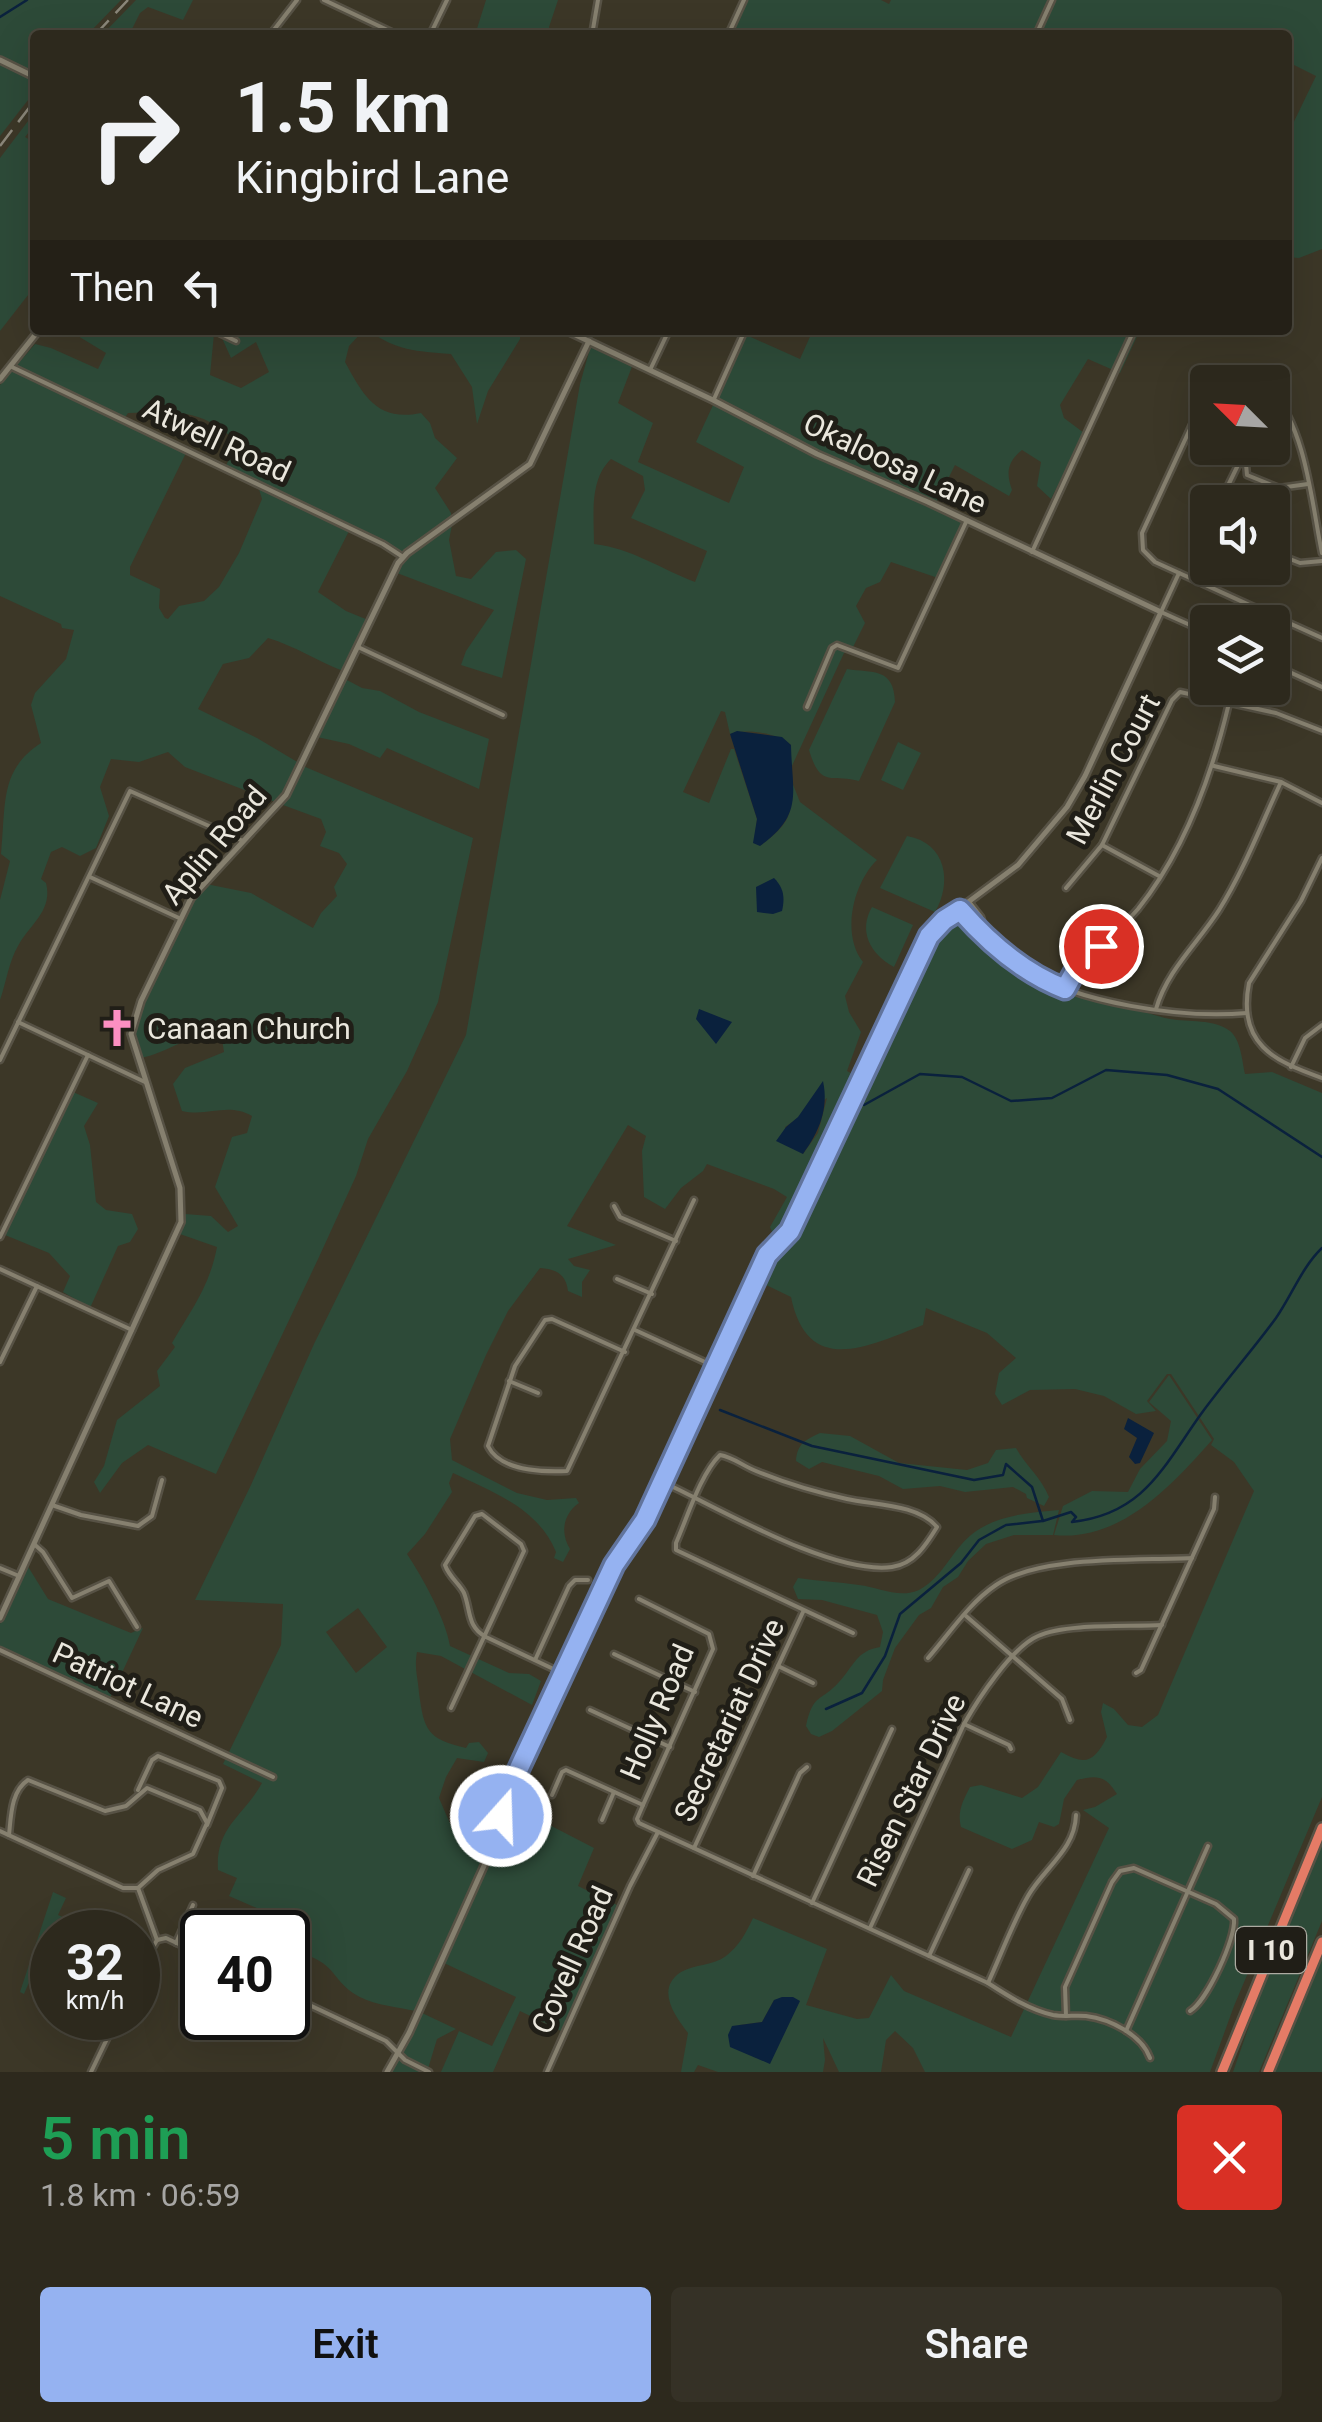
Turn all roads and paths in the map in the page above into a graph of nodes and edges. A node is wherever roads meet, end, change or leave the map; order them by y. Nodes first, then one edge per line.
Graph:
1 (298, 0) edge
2 (324, 0) edge
3 (447, 0) edge
4 (598, 0) edge
5 (744, 0) edge
6 (1052, 0) edge
7 (274, 30) edge
8 (387, 30) edge
9 (432, 30) edge
10 (593, 30) edge
11 (730, 30) edge
12 (1038, 30) edge
13 (0, 60) edge
14 (30, 75) edge
15 (35, 335) edge
16 (223, 335) edge
17 (576, 335) edge
18 (592, 335) edge
19 (666, 335) edge
20 (743, 335) edge
21 (1132, 335) edge
22 (589, 341) junction
23 (236, 342) dead end
24 (10, 366) junction
25 (650, 370) junction
26 (0, 380) edge
27 (714, 400) junction
28 (1290, 421) edge
29 (1190, 429) edge
30 (1247, 475) junction
31 (1230, 480) junction
32 (1308, 484) junction
33 (1228, 485) edge
34 (967, 520) junction
35 (1032, 552) junction
36 (1322, 553) edge
37 (403, 557) junction
38 (1290, 559) edge
39 (1322, 560) edge
40 (1179, 573) junction
41 (1160, 612) junction
42 (1190, 625) edge
43 (1322, 638) edge
44 (358, 647) junction
45 (1290, 672) edge
46 (1322, 687) edge
47 (1190, 692) edge
48 (1229, 705) edge
49 (1238, 705) edge
50 (807, 707) dead end
51 (503, 715) dead end
52 (1322, 731) edge
53 (1214, 766) junction
54 (1281, 782) junction
55 (1322, 804) edge
56 (243, 840) junction
57 (1102, 845) junction
58 (1322, 858) edge
59 (90, 876) junction
60 (1160, 877) junction
61 (1066, 888) dead end
62 (970, 903) junction
63 (960, 910) junction
64 (179, 918) junction
65 (987, 936) junction
66 (1065, 989) junction
67 (1156, 1009) junction
68 (1247, 1013) junction
69 (18, 1022) junction
70 (1322, 1024) edge
71 (88, 1054) junction
72 (0, 1060) edge
73 (1291, 1067) junction
74 (1322, 1078) edge
75 (145, 1082) junction
76 (694, 1200) dead end
77 (614, 1206) dead end
78 (0, 1237) edge
79 (676, 1241) junction
80 (0, 1269) edge
81 (616, 1279) dead end
82 (37, 1286) junction
83 (652, 1294) junction
84 (133, 1330) junction
85 (635, 1330) junction
86 (625, 1352) junction
87 (2, 1353) edge
88 (0, 1362) edge
89 (716, 1367) junction
90 (510, 1381) junction
91 (538, 1393) dead end
92 (162, 1480) dead end
93 (662, 1482) junction
94 (1215, 1497) dead end
95 (696, 1498) junction
96 (52, 1505) junction
97 (34, 1544) junction
98 (1192, 1558) junction
99 (0, 1568) edge
100 (19, 1576) junction
101 (588, 1580) dead end
102 (639, 1599) dead end
103 (804, 1610) junction
104 (965, 1615) junction
105 (0, 1618) edge
106 (1162, 1625) junction
107 (137, 1627) dead end
108 (852, 1633) dead end
109 (486, 1637) junction
110 (0, 1650) edge
111 (614, 1654) dead end
112 (1014, 1657) junction
113 (928, 1658) dead end
114 (535, 1660) junction
115 (778, 1666) junction
116 (564, 1674) junction
117 (1136, 1674) dead end
118 (813, 1683) dead end
119 (695, 1692) junction
120 (451, 1708) dead end
121 (590, 1710) dead end
122 (1070, 1720) dead end
123 (964, 1724) junction
124 (892, 1729) dead end
125 (670, 1747) junction
126 (1011, 1749) dead end
127 (807, 1767) dead end
128 (274, 1777) dead end
129 (614, 1792) junction
130 (552, 1795) dead end
131 (134, 1799) junction
132 (643, 1805) junction
133 (1076, 1816) dead end
134 (602, 1820) dead end
135 (1322, 1828) edge
136 (206, 1829) junction
137 (0, 1831) edge
138 (658, 1832) junction
139 (8, 1835) junction
140 (1208, 1846) dead end
141 (694, 1848) junction
142 (1122, 1859) dead end
143 (1126, 1868) junction
144 (968, 1870) dead end
145 (753, 1876) junction
146 (138, 1888) junction
147 (1188, 1892) junction
148 (812, 1902) junction
149 (193, 1905) dead end
150 (146, 1910) edge
151 (870, 1929) junction
152 (160, 1939) edge
153 (1322, 1942) edge
154 (176, 1943) junction
155 (180, 1945) edge
156 (929, 1956) junction
157 (988, 1984) junction
158 (310, 2005) edge
159 (1190, 2011) dead end
160 (1066, 2016) junction
161 (1126, 2031) junction
162 (106, 2040) edge
163 (397, 2054) junction
164 (1150, 2058) dead end
165 (91, 2072) edge
166 (387, 2072) edge
167 (429, 2072) edge
168 (547, 2072) edge
169 (1222, 2072) edge
170 (1268, 2072) edge

1 - 7 street
2 - 8 street
3 - 9 street
4 - 10 street
5 - 11 street
6 - 12 street
13 - 14 street
15 - 24 street
16 - 23 street
17 - 22 street, Okaloosa Lane
18 - 22 street, Aplin Road
19 - 25 street
20 - 27 street
21 - 35 street
22 - 25 street, Okaloosa Lane
22 - 37 street, Aplin Road
24 - 26 street
24 - 37 street, Atwell Road
25 - 27 street, Okaloosa Lane
27 - 34 street, Okaloosa Lane
28 - 32 street
29 - 40 street
30 - 31 street
30 - 31 street
30 - 32 street
31 - 33 street
32 - 36 street
34 - 35 street, Okaloosa Lane
34 - 50 street
35 - 41 street, Okaloosa Lane
37 - 44 street, Aplin Road
38 - 39 street
40 - 41 street
40 - 43 street
41 - 42 street, Okaloosa Lane
41 - 62 street
44 - 51 street
44 - 56 street, Aplin Road
45 - 46 street
47 - 57 street, Merlin Court
48 - 53 street
49 - 52 street, Merlin Court
53 - 54 street
53 - 60 street
54 - 55 street
54 - 67 street
56 - 59 street
56 - 64 street, Aplin Road
57 - 60 street
57 - 61 street, Merlin Court
58 - 68 street
59 - 64 street
59 - 69 street
60 - 66 street
62 - 63 street
62 - 65 street
63 - 65 street
63 - 89 street
64 - 75 street, Aplin Road
65 - 66 street
66 - 67 street
67 - 68 street
68 - 73 street
69 - 71 street
69 - 72 street
70 - 73 street
71 - 75 street
71 - 78 street
73 - 74 street
75 - 84 street, Aplin Road
76 - 79 street
77 - 79 street
79 - 83 street
80 - 82 street
81 - 83 street
82 - 84 street
82 - 87 street
83 - 85 street
84 - 96 street, Aplin Road
85 - 86 street
85 - 89 street
86 - 90 street
86 - 90 street
87 - 88 street
89 - 93 street
90 - 91 street
92 - 96 street
93 - 95 street
93 - 116 street
94 - 98 street
95 - 95 street
95 - 103 street
96 - 97 street, Aplin Road
97 - 100 street, Aplin Road
97 - 107 street
98 - 104 street
98 - 106 street
99 - 100 street
100 - 105 street, Aplin Road
101 - 114 street
102 - 119 street, Holly Road
103 - 108 street
103 - 115 street, Secretariat Drive
104 - 112 street
104 - 113 street
106 - 112 street, Risen Star Drive
106 - 117 street
109 - 109 street
109 - 114 street
109 - 120 street
110 - 128 street, Patriot Lane
111 - 119 street
112 - 122 street
112 - 123 street, Risen Star Drive
114 - 116 street
115 - 118 street
115 - 141 street, Secretariat Drive
116 - 163 street
119 - 125 street, Holly Road
121 - 125 street
123 - 126 street
123 - 151 street, Risen Star Drive
124 - 148 street
125 - 132 street, Holly Road
127 - 145 street
129 - 130 street
129 - 132 street
129 - 134 street
131 - 136 street
131 - 136 street
131 - 139 street
132 - 138 street, Holly Road
133 - 157 street
135 - 169 highway, I 10
136 - 146 street
137 - 139 street
138 - 141 street
138 - 168 street, Covell Road
139 - 146 street
140 - 147 street
141 - 145 street
142 - 143 street
143 - 147 street
143 - 160 street
144 - 156 street
145 - 148 street
146 - 150 street
147 - 159 street
147 - 161 street
148 - 151 street
149 - 154 street
151 - 156 street
152 - 154 street
153 - 170 highway, I 10
154 - 155 street
156 - 157 street
157 - 160 street
158 - 163 street
160 - 161 street
161 - 164 street
162 - 165 street
163 - 166 street
163 - 167 street

